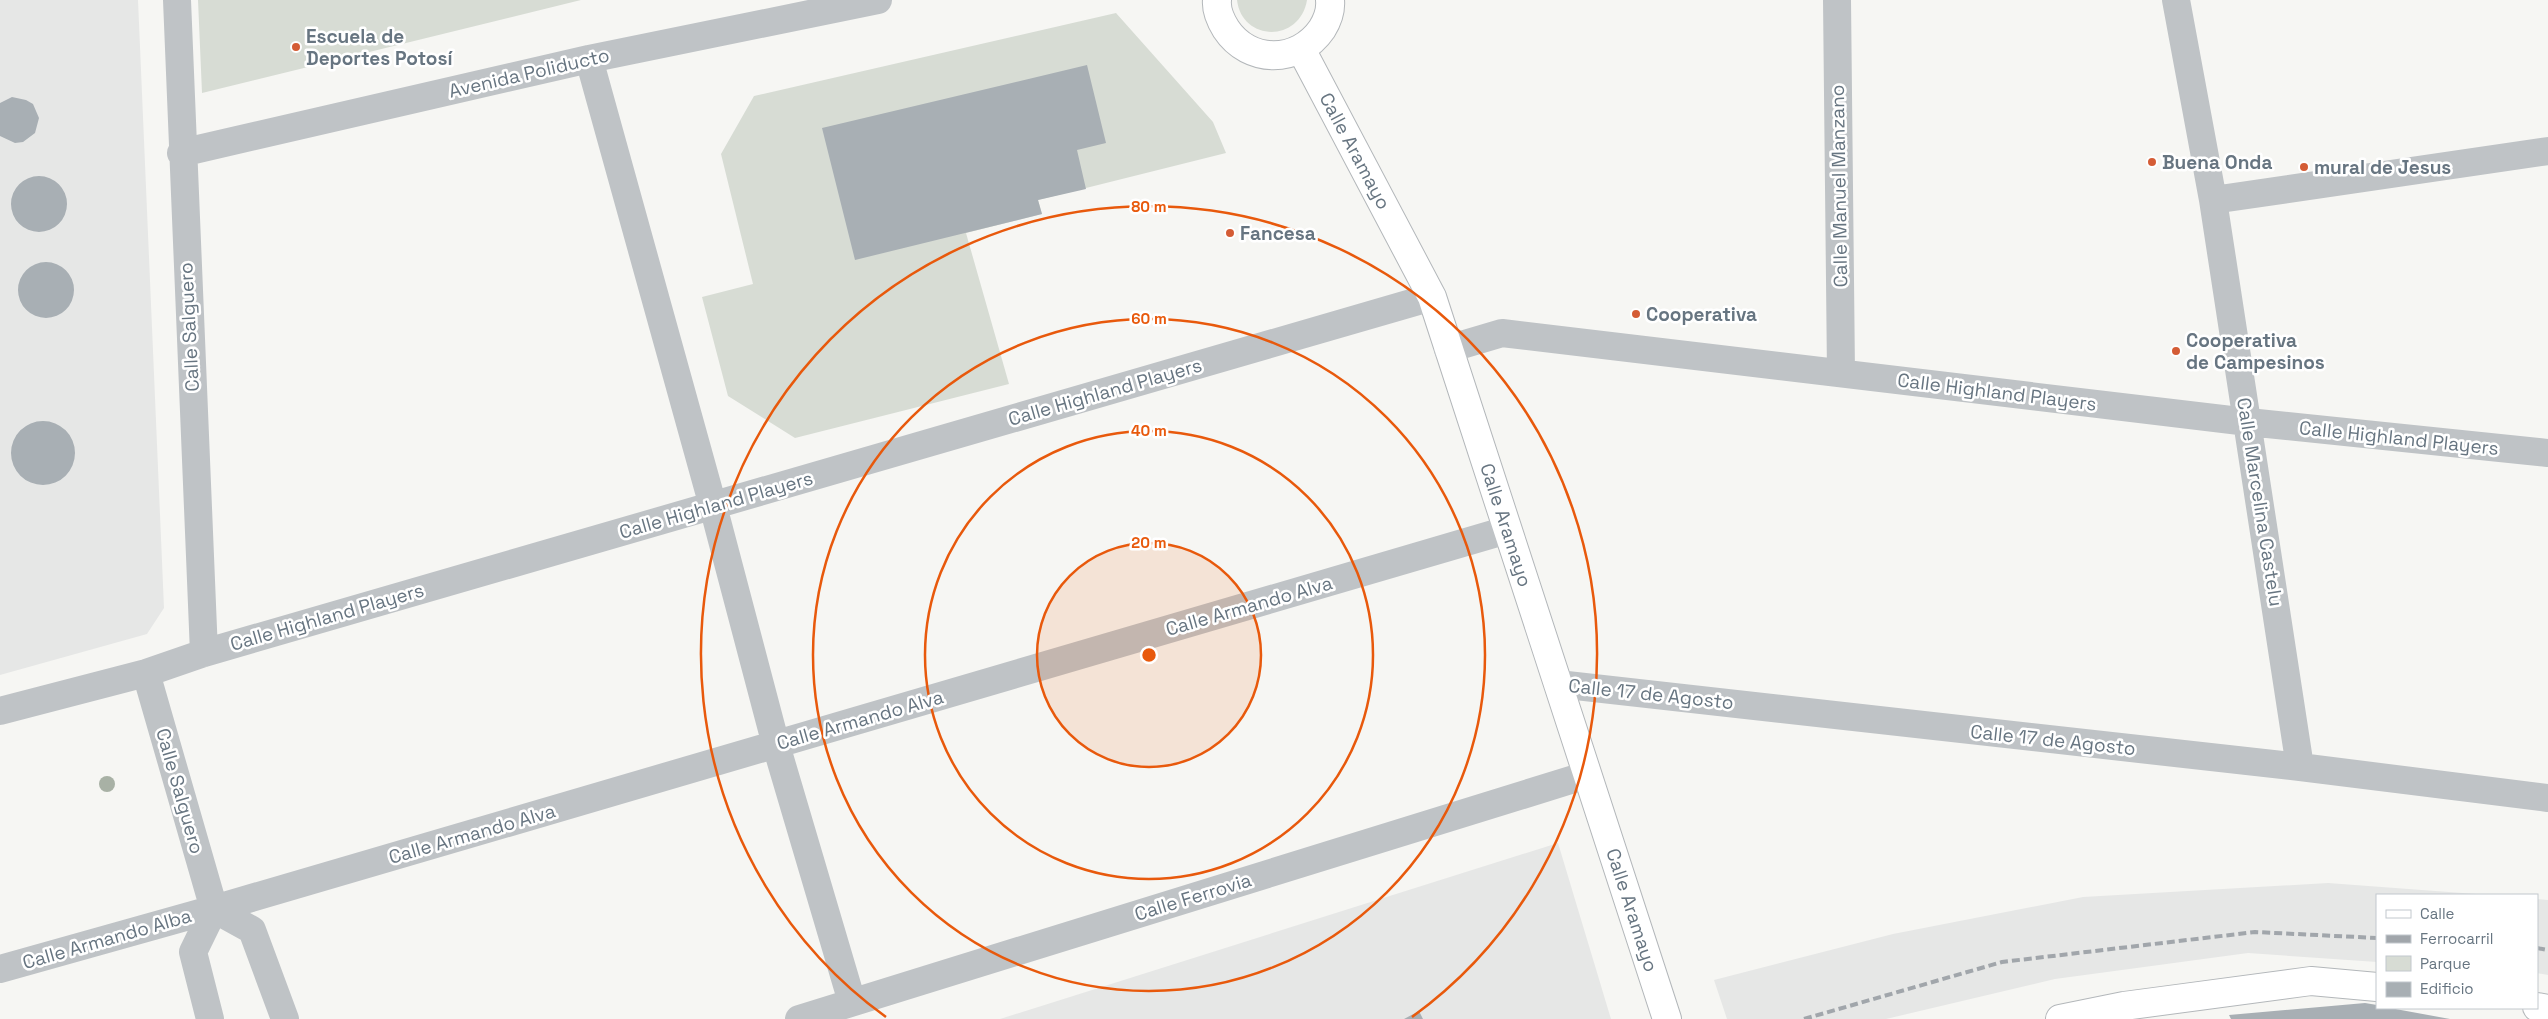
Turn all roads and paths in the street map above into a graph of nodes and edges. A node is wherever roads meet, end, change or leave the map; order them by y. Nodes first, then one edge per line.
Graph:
1 (176, 0) edge
2 (878, 0) edge
3 (1217, 0) edge
4 (1330, 0) edge
5 (1837, 0) edge
6 (2176, 0) edge
7 (1301, 49) junction
8 (589, 59) junction
9 (2548, 151) edge
10 (182, 154) junction
11 (2213, 200) junction
12 (1432, 296) junction
13 (1448, 350) junction
14 (1841, 373) junction
15 (2248, 422) junction
16 (2548, 453) edge
17 (712, 506) junction
18 (1507, 530) junction
19 (204, 653) junction
20 (146, 673) junction
21 (1558, 684) junction
22 (0, 711) edge
23 (776, 745) junction
24 (2300, 767) junction
25 (1587, 775) junction
26 (2548, 798) edge
27 (214, 909) junction
28 (0, 969) edge
29 (2376, 987) edge
30 (852, 1002) junction
31 (210, 1019) edge
32 (285, 1019) edge
33 (799, 1019) edge
34 (1667, 1019) edge
35 (2060, 1019) edge

1 - 10 street, Calle Salguero
2 - 8 street, Avenida Poliducto
3 - 7 main road
4 - 7 main road
5 - 14 street, Calle Manuel Manzano
6 - 11 street, Calle Marcelina Castelu
7 - 12 main road, Calle Aramayo
8 - 10 street, Avenida Poliducto
8 - 17 street
9 - 11 street
10 - 19 street, Calle Salguero
11 - 15 street, Calle Marcelina Castelu
12 - 13 main road, Calle Aramayo
12 - 17 street, Calle Highland Players
13 - 14 street, Calle Highland Players
13 - 18 main road, Calle Aramayo
14 - 15 street, Calle Highland Players
15 - 16 street, Calle Highland Players
15 - 24 street, Calle Marcelina Castelu
17 - 19 street, Calle Highland Players
17 - 23 street
18 - 21 main road, Calle Aramayo
18 - 23 street, Calle Armando Alva
19 - 20 street, Calle Highland Players
20 - 22 street, Calle Highland Players
20 - 27 street, Calle Salguero
21 - 24 street, Calle 17 de Agosto
21 - 25 main road, Calle Aramayo
23 - 27 street, Calle Armando Alva
23 - 30 street
24 - 26 street, Calle 17 de Agosto
25 - 30 street, Calle Ferrovia
25 - 34 main road, Calle Aramayo
27 - 28 street, Calle Armando Alba
27 - 31 street
27 - 32 street
29 - 35 main road
30 - 33 street, Calle Ferrovia

